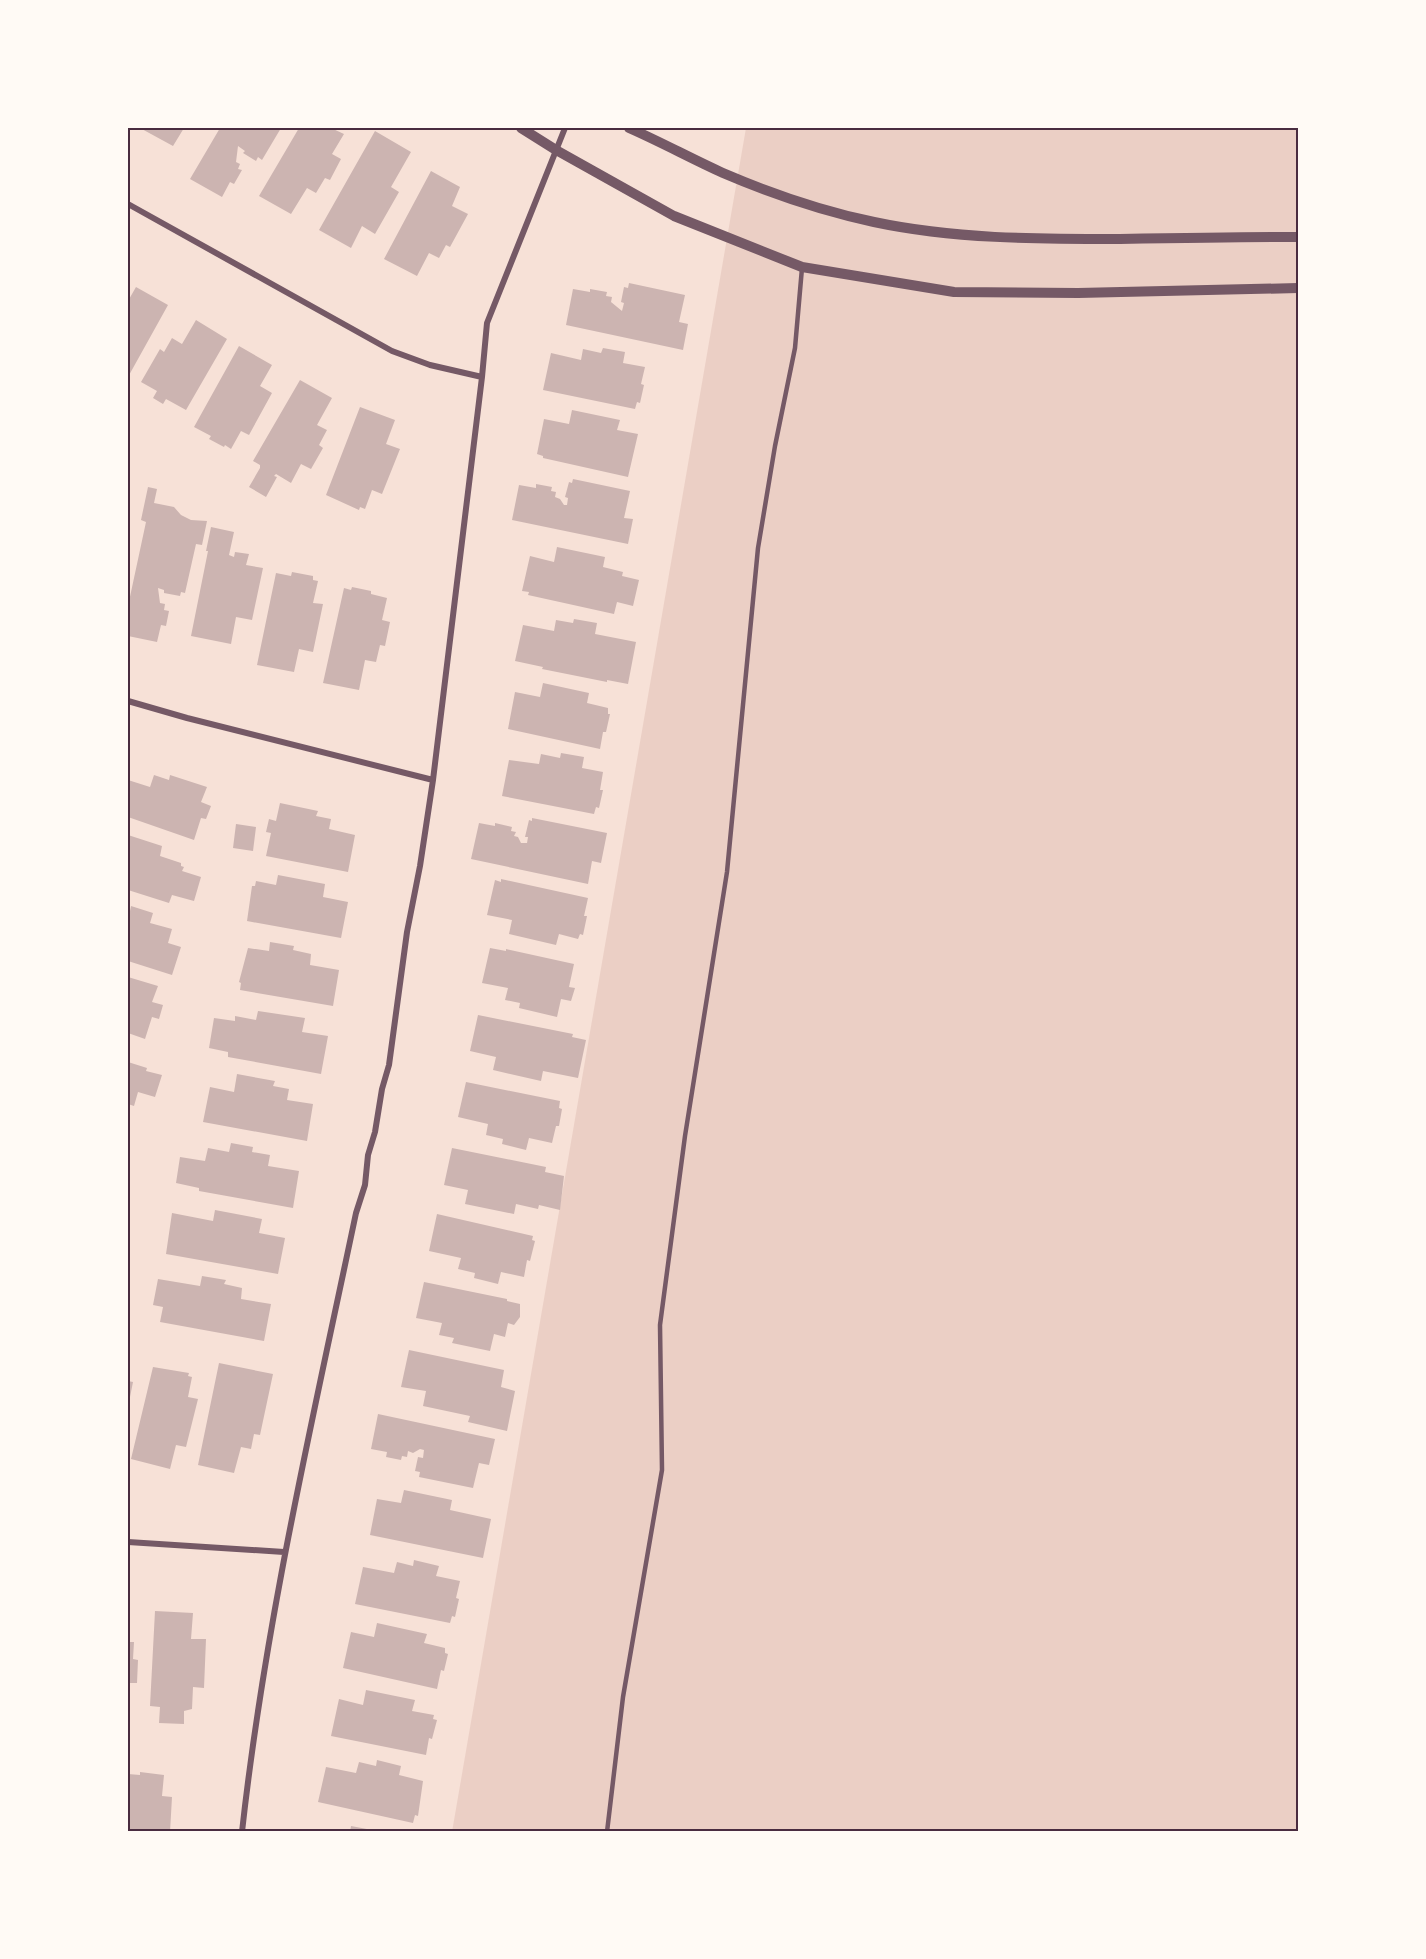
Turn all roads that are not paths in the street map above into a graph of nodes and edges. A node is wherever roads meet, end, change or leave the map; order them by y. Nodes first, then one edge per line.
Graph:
1 (521, 128) edge
2 (565, 128) edge
3 (629, 128) edge
4 (556, 150) junction
5 (128, 204) edge
6 (1299, 237) edge
7 (802, 267) junction
8 (1299, 288) edge
9 (482, 377) junction
10 (128, 700) edge
11 (433, 780) junction
12 (128, 1542) edge
13 (284, 1552) junction
14 (242, 1832) edge
15 (607, 1832) edge

1 - 4 street
2 - 4 street
3 - 6 street
4 - 7 street
4 - 9 street
5 - 9 street
7 - 8 street
7 - 15 lane
9 - 11 street
10 - 11 street
11 - 13 street
12 - 13 street
13 - 14 street

